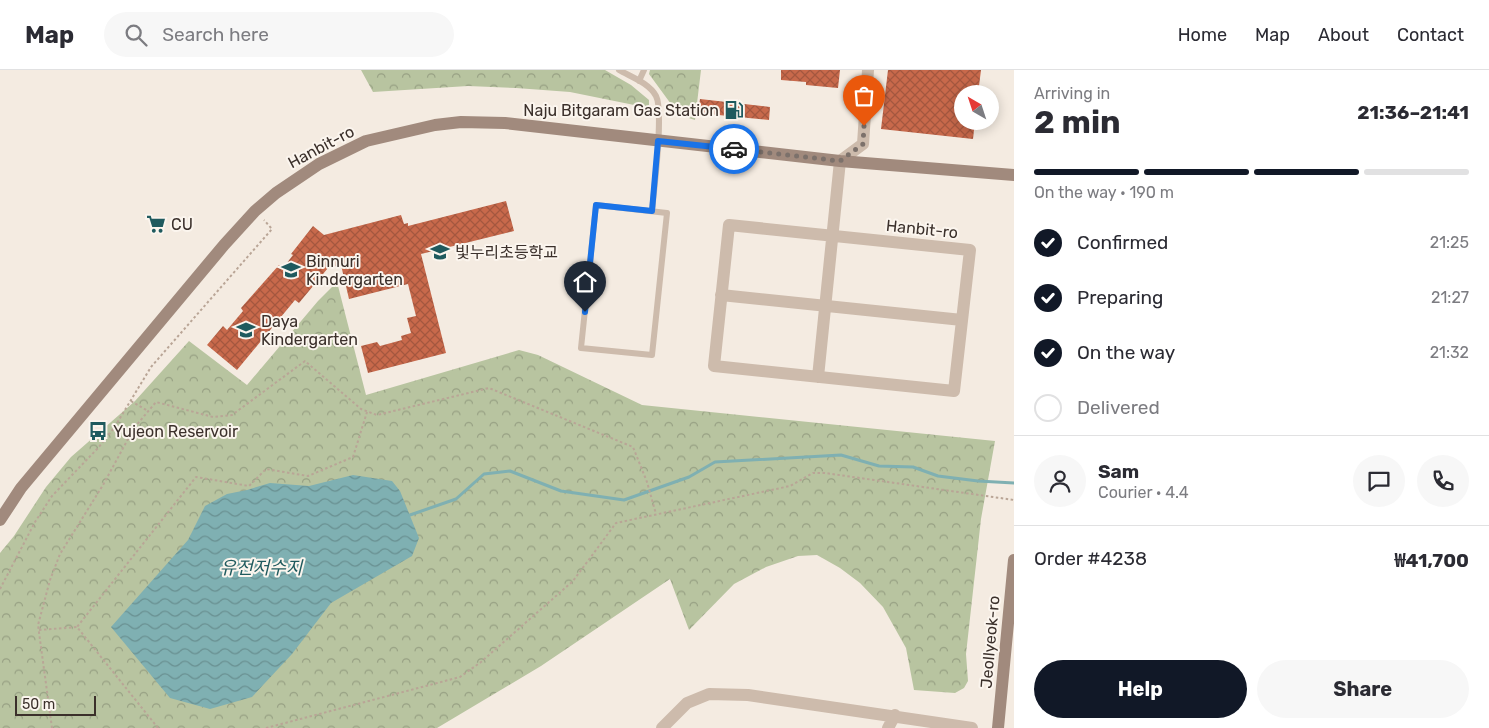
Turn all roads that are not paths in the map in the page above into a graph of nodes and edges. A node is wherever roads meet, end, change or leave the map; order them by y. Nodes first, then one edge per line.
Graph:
1 (619, 70) edge
2 (644, 70) edge
3 (868, 70) edge
4 (639, 81) junction
5 (658, 141) junction
6 (840, 161) junction
7 (1014, 175) edge
8 (652, 211) junction
9 (832, 236) junction
10 (721, 294) junction
11 (825, 305) junction
12 (962, 320) junction
13 (818, 377) junction
14 (0, 520) edge
15 (1014, 560) edge
16 (895, 716) junction
17 (662, 728) edge
18 (888, 728) edge
19 (972, 728) edge
20 (998, 728) edge

1 - 4 lane
2 - 4 lane
3 - 6 street
4 - 5 lane
5 - 6 street, Hanbit-ro
5 - 8 lane
5 - 14 street, Hanbit-ro
6 - 7 street, Hanbit-ro
6 - 9 street
8 - 8 lane
9 - 10 street, Hanbit-ro
9 - 11 street
9 - 12 street, Hanbit-ro
10 - 11 street
10 - 13 street, Hanbit-ro
11 - 12 street
11 - 13 street
12 - 13 street, Hanbit-ro
15 - 20 street, Jeollyeok-ro
16 - 17 street
16 - 18 street
16 - 19 street

